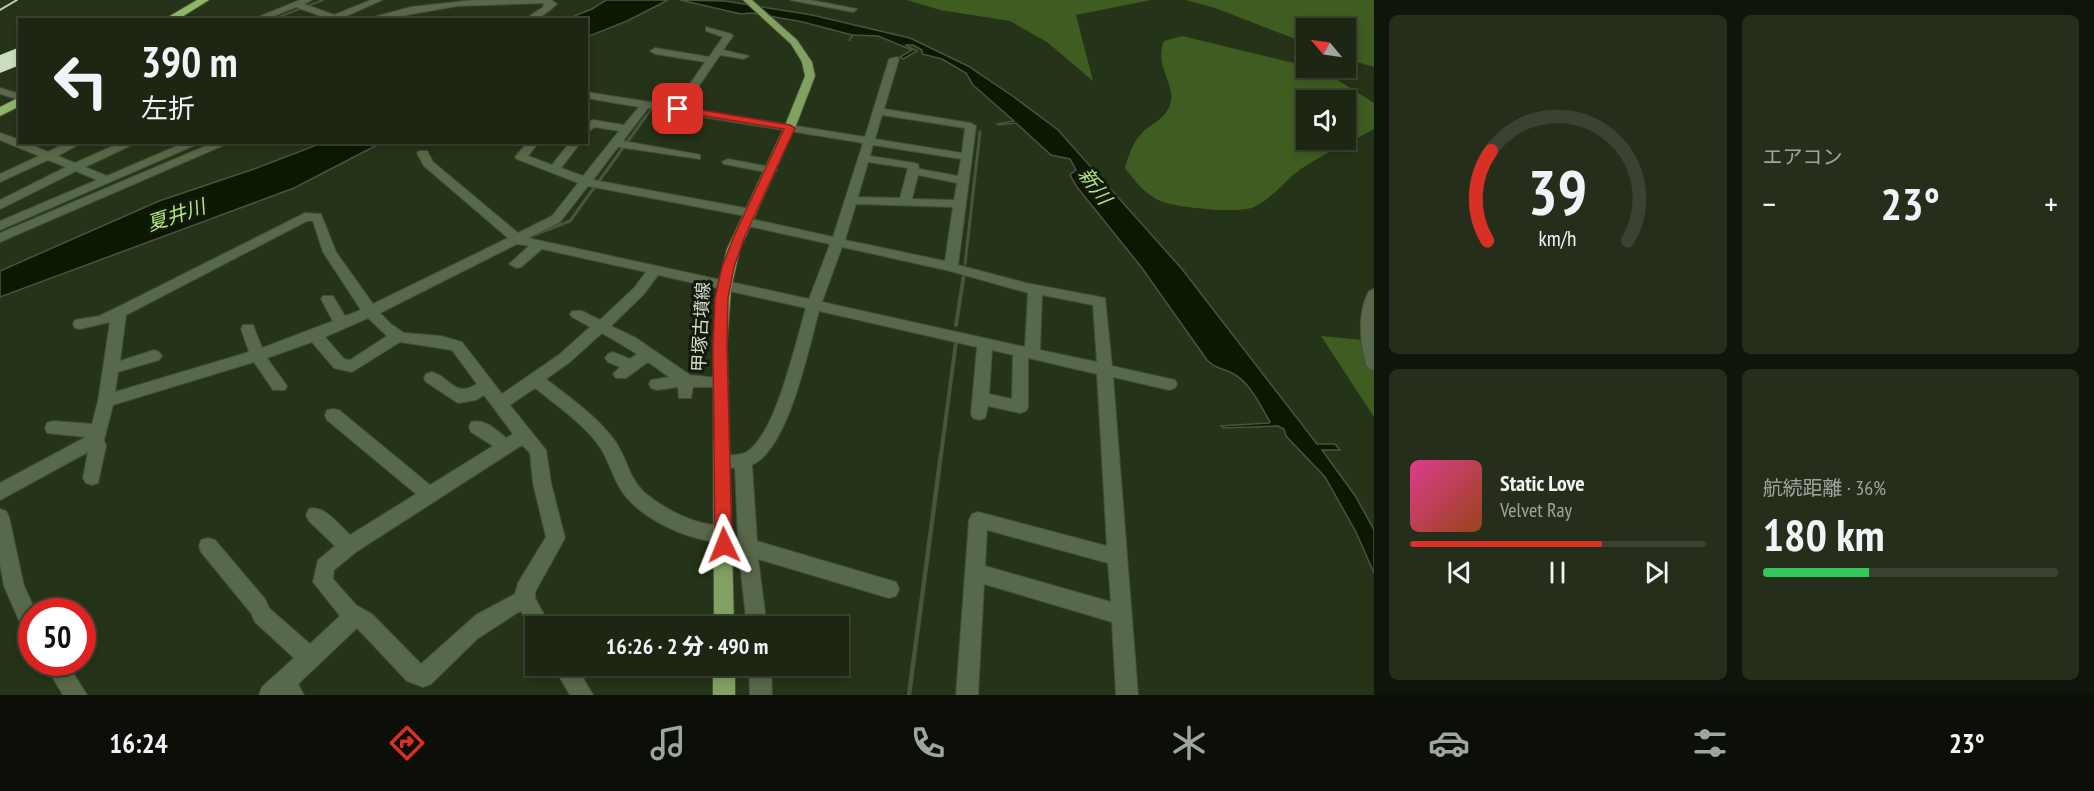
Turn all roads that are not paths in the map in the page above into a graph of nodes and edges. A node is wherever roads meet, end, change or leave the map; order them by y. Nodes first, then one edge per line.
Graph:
1 (204, 0) edge
2 (308, 0) edge
3 (378, 0) edge
4 (558, 0) edge
5 (747, 0) edge
6 (794, 0) edge
7 (496, 1) edge
8 (458, 2) edge
9 (298, 4) junction
10 (854, 9) dead end
11 (547, 10) junction
12 (172, 18) edge
13 (260, 18) edge
14 (338, 18) edge
15 (376, 18) edge
16 (532, 18) edge
17 (709, 29) dead end
18 (655, 51) dead end
19 (714, 56) junction
20 (744, 56) dead end
21 (894, 59) dead end
22 (0, 91) edge
23 (588, 95) edge
24 (18, 98) edge
25 (18, 100) edge
26 (646, 104) junction
27 (678, 109) junction
28 (878, 111) junction
29 (0, 112) edge
30 (588, 128) edge
31 (790, 128) junction
32 (627, 129) junction
33 (0, 136) edge
34 (16, 139) edge
35 (869, 141) junction
36 (617, 143) junction
37 (26, 144) edge
38 (73, 144) edge
39 (128, 144) edge
40 (191, 144) edge
41 (220, 144) edge
42 (532, 144) edge
43 (574, 144) edge
44 (0, 146) edge
45 (896, 146) junction
46 (423, 153) dead end
47 (47, 155) junction
48 (696, 157) dead end
49 (967, 157) junction
50 (864, 158) junction
51 (728, 162) dead end
52 (891, 162) junction
53 (75, 167) junction
54 (554, 169) junction
55 (771, 170) junction
56 (913, 171) junction
57 (0, 178) edge
58 (107, 180) junction
59 (964, 181) junction
60 (587, 182) junction
61 (851, 200) junction
62 (905, 202) junction
63 (960, 204) junction
64 (0, 205) edge
65 (749, 218) junction
66 (0, 226) edge
67 (0, 238) edge
68 (519, 240) junction
69 (838, 241) junction
70 (540, 244) junction
71 (516, 264) dead end
72 (951, 267) junction
73 (655, 270) junction
74 (724, 285) junction
75 (1035, 290) junction
76 (1374, 294) edge
77 (328, 299) dead end
78 (814, 305) junction
79 (371, 311) junction
80 (119, 312) junction
81 (577, 314) dead end
82 (80, 324) dead end
83 (342, 324) junction
84 (601, 327) junction
85 (248, 329) dead end
86 (315, 335) junction
87 (639, 335) dead end
88 (398, 336) junction
89 (985, 343) junction
90 (1026, 352) junction
91 (257, 355) junction
92 (154, 356) dead end
93 (650, 357) junction
94 (613, 358) dead end
95 (1374, 365) edge
96 (110, 369) junction
97 (1104, 369) junction
98 (432, 378) dead end
99 (536, 380) junction
100 (721, 383) junction
101 (657, 384) dead end
102 (1169, 384) dead end
103 (487, 385) junction
104 (279, 386) dead end
105 (686, 388) junction
106 (106, 401) junction
107 (500, 404) junction
108 (333, 415) dead end
109 (477, 427) dead end
110 (53, 428) dead end
111 (97, 435) junction
112 (524, 435) junction
113 (505, 447) junction
114 (743, 461) junction
115 (722, 462) junction
116 (92, 478) dead end
117 (0, 492) edge
118 (429, 495) junction
119 (315, 515) dead end
120 (0, 517) edge
121 (723, 540) junction
122 (208, 546) dead end
123 (349, 546) junction
124 (748, 547) junction
125 (1117, 557) junction
126 (975, 572) junction
127 (889, 589) dead end
128 (19, 598) edge
129 (525, 600) junction
130 (356, 615) junction
131 (1122, 615) junction
132 (534, 616) edge
133 (724, 616) edge
134 (756, 616) edge
135 (310, 658) junction
136 (64, 676) edge
137 (570, 676) edge
138 (724, 676) edge
139 (760, 676) edge
140 (282, 691) edge
141 (76, 695) edge
142 (582, 695) edge
143 (724, 695) edge
144 (761, 695) edge
145 (967, 695) edge
146 (1127, 695) edge

1 - 12 highway
2 - 9 street
3 - 14 street
4 - 11 street
5 - 31 main road, 甲塚古墳線
6 - 10 street
7 - 8 street
7 - 11 street
8 - 15 street
9 - 13 street
9 - 14 street
11 - 16 street
17 - 19 street
18 - 19 street
19 - 20 street
19 - 27 street
21 - 28 street
22 - 24 street
23 - 26 street
25 - 29 highway
26 - 27 street
26 - 32 street
27 - 31 street
28 - 35 street
28 - 49 street
30 - 32 street
31 - 35 street
31 - 55 main road, 甲塚古墳線
32 - 36 street
33 - 34 street
34 - 44 street
35 - 45 street
35 - 50 street
36 - 48 street
36 - 60 street
37 - 47 street
38 - 47 street
39 - 53 street
40 - 58 street
41 - 67 street
42 - 54 street
43 - 54 street
45 - 49 street
45 - 52 street
46 - 68 street
47 - 53 street
47 - 57 street
49 - 59 street
50 - 52 street
50 - 61 street
51 - 55 street
52 - 56 street
53 - 58 street
53 - 64 street
54 - 60 street
55 - 65 main road, 甲塚古墳線
56 - 59 street
56 - 62 street
58 - 66 street
59 - 63 street
60 - 65 street
60 - 68 street
61 - 62 street
61 - 69 street
62 - 63 street
63 - 72 street
65 - 69 street
65 - 74 main road, 甲塚古墳線
68 - 70 street
68 - 79 street
69 - 72 street
69 - 78 street
70 - 71 street
70 - 73 street
72 - 75 street
73 - 74 street
73 - 84 street
74 - 78 street
74 - 100 main road, 甲塚古墳線
75 - 90 street
75 - 97 street
76 - 95 street
77 - 83 street
78 - 89 street
78 - 114 street
79 - 80 street
79 - 83 street
79 - 88 street
80 - 82 street
80 - 96 street
81 - 84 street
83 - 86 street
84 - 93 street
84 - 99 street
85 - 91 street
86 - 88 street
86 - 91 street
87 - 93 street
88 - 103 street
89 - 90 street
89 - 90 street
90 - 97 street
91 - 104 street
91 - 106 street
92 - 96 street
93 - 94 street
93 - 105 street
96 - 106 street
97 - 102 street
97 - 125 street
98 - 103 street
99 - 107 street
99 - 121 street
100 - 105 street
100 - 115 main road, 甲塚古墳線
101 - 105 street
103 - 107 street
106 - 111 street
107 - 112 street
108 - 118 street
109 - 113 street
110 - 111 street
111 - 116 street
111 - 117 street
112 - 113 street
112 - 129 street
113 - 118 street
114 - 115 street
114 - 124 street
115 - 121 main road, 甲塚古墳線
118 - 123 street
119 - 123 street
120 - 128 street
121 - 124 street
121 - 133 main road, 甲塚古墳線
122 - 135 street
123 - 130 street
124 - 127 street
124 - 134 street
125 - 126 street
125 - 131 street
126 - 131 street
126 - 145 street
129 - 130 street
129 - 132 street
130 - 135 street
131 - 146 street
135 - 140 street
136 - 141 street
137 - 142 street
138 - 143 main road
139 - 144 street

